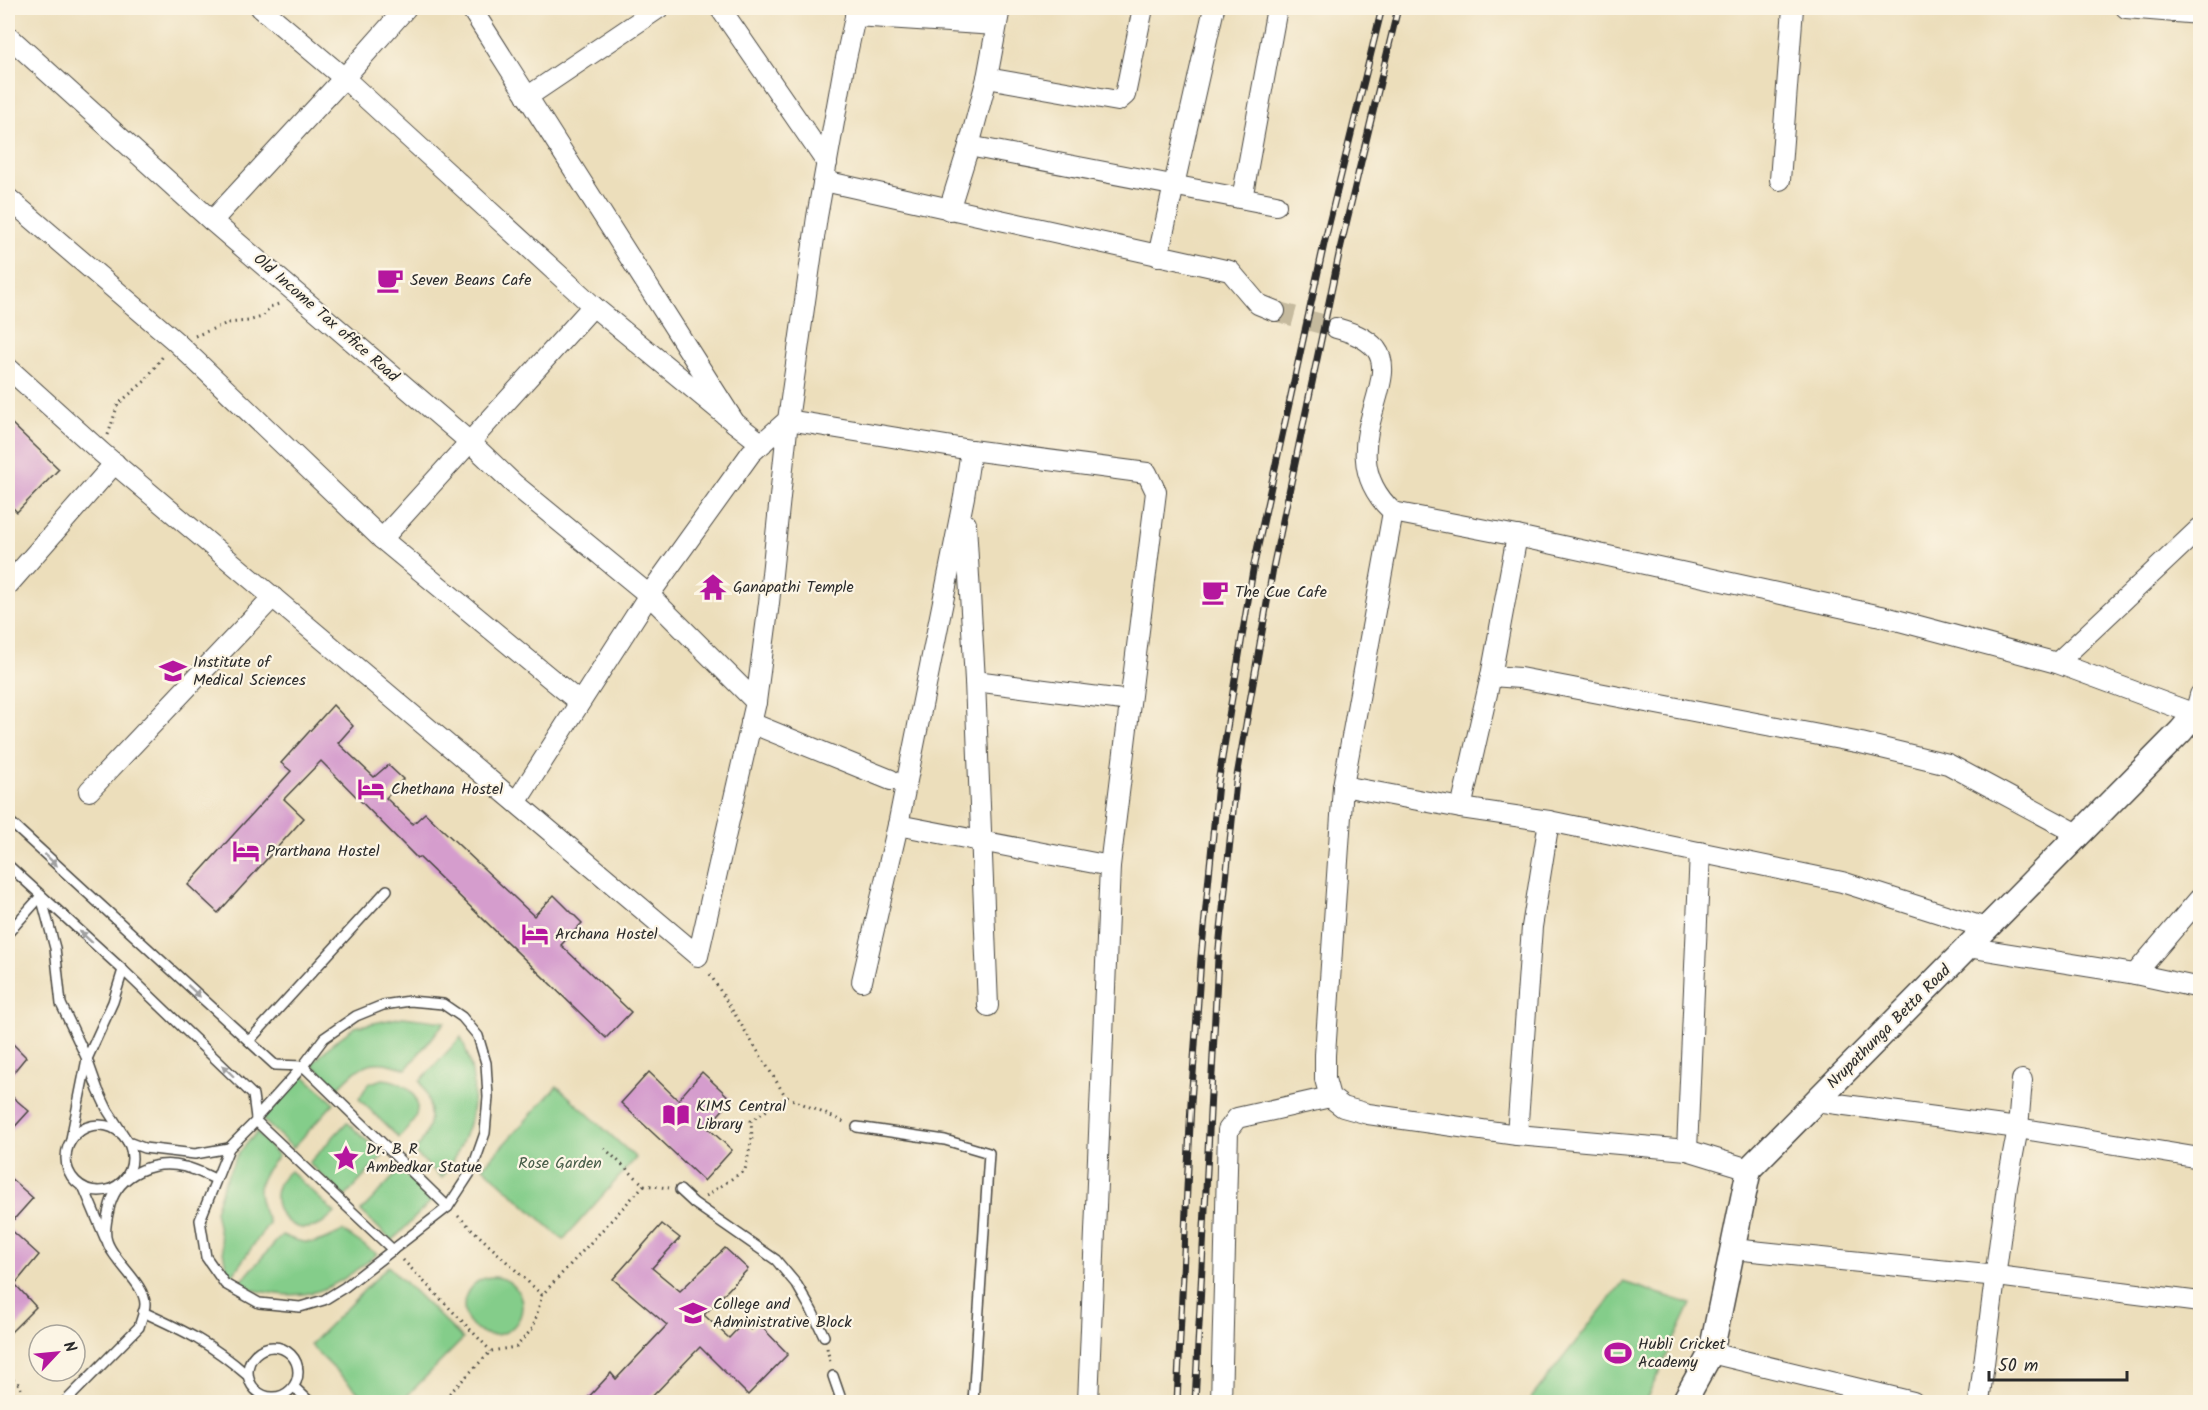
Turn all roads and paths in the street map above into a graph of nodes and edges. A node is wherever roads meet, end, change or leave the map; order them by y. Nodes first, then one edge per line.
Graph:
1 (261, 8) edge
2 (406, 8) edge
3 (471, 8) edge
4 (659, 8) edge
5 (720, 8) edge
6 (1143, 8) edge
7 (1214, 8) edge
8 (1277, 8) edge
9 (1793, 8) edge
10 (2126, 8) edge
11 (856, 12) edge
12 (2200, 14) edge
13 (998, 16) edge
14 (8, 36) edge
15 (344, 78) junction
16 (987, 78) junction
17 (527, 97) junction
18 (969, 146) junction
19 (825, 172) junction
20 (1780, 180) dead end
21 (1173, 185) junction
22 (8, 198) edge
23 (1240, 198) junction
24 (1276, 205) dead end
25 (949, 210) junction
26 (212, 221) junction
27 (1158, 256) junction
28 (593, 306) junction
29 (1275, 311) tunnel mouth
30 (1336, 328) tunnel mouth
31 (8, 368) edge
32 (788, 420) junction
33 (735, 423) junction
34 (471, 443) junction
35 (762, 444) junction
36 (971, 450) junction
37 (115, 463) junction
38 (964, 497) junction
39 (1393, 512) junction
40 (2200, 528) edge
41 (1517, 536) junction
42 (382, 539) junction
43 (8, 585) edge
44 (649, 595) junction
45 (273, 597) junction
46 (2057, 663) junction
47 (1491, 676) junction
48 (975, 681) junction
49 (1130, 701) junction
50 (579, 702) junction
51 (756, 702) junction
52 (2199, 708) edge
53 (751, 723) junction
54 (891, 780) dead end
55 (1343, 786) junction
56 (89, 791) dead end
57 (517, 801) junction
58 (1461, 808) junction
59 (8, 820) edge
60 (1549, 821) junction
61 (898, 825) junction
62 (2078, 834) junction
63 (982, 842) junction
64 (1700, 852) junction
65 (8, 865) edge
66 (1110, 866) junction
67 (387, 890) dead end
68 (41, 896) junction
69 (2200, 898) edge
70 (1986, 928) junction
71 (8, 933) edge
72 (1967, 947) junction
73 (698, 956) junction
74 (123, 970) junction
75 (2135, 974) junction
76 (862, 981) dead end
77 (2200, 988) edge
78 (988, 1006) dead end
79 (249, 1041) junction
80 (87, 1059) junction
81 (303, 1066) junction
82 (2022, 1080) dead end
83 (786, 1096) junction
84 (1330, 1097) junction
85 (1815, 1101) junction
86 (256, 1120) junction
87 (857, 1127) joint
88 (2018, 1128) junction
89 (1517, 1135) junction
90 (70, 1142) junction
91 (128, 1142) junction
92 (602, 1146) dead end
93 (229, 1148) junction
94 (1687, 1150) junction
95 (2200, 1158) edge
96 (1749, 1169) junction
97 (215, 1179) junction
98 (120, 1184) junction
99 (644, 1185) junction
100 (84, 1188) junction
101 (680, 1190) joint
102 (694, 1203) junction
103 (448, 1207) junction
104 (106, 1240) junction
105 (1733, 1249) junction
106 (393, 1250) junction
107 (1997, 1276) junction
108 (542, 1295) junction
109 (2200, 1302) edge
110 (143, 1312) junction
111 (824, 1336) joint
112 (492, 1351) junction
113 (1711, 1353) junction
114 (247, 1375) junction
115 (8, 1376) edge
116 (833, 1376) joint
117 (20, 1385) dead end
118 (294, 1387) junction
119 (24, 1402) edge
120 (36, 1402) edge
121 (65, 1402) edge
122 (310, 1402) edge
123 (441, 1402) edge
124 (842, 1402) edge
125 (973, 1402) edge
126 (1088, 1402) edge
127 (1221, 1402) edge
128 (1684, 1402) edge
129 (1913, 1402) edge
130 (1979, 1402) edge

1 - 15 street
2 - 15 street
3 - 17 street
4 - 17 street
5 - 19 street
6 - 16 street
7 - 21 street
8 - 23 street
9 - 20 street
10 - 12 street
11 - 13 street
11 - 19 street
13 - 16 street
14 - 26 street, Old Income Tax office Road
15 - 26 street
15 - 28 street
16 - 18 street
17 - 33 street
18 - 21 street
18 - 25 street
19 - 25 street
19 - 32 street
21 - 23 street
21 - 27 street
22 - 42 street
23 - 24 street
25 - 27 street
26 - 34 street, Old Income Tax office Road
27 - 29 street
28 - 33 street
28 - 34 street
30 - 39 street
31 - 37 street
32 - 35 street
32 - 36 street
32 - 51 street
33 - 35 street
34 - 42 street
34 - 44 street, Old Income Tax office Road
35 - 44 street
36 - 38 street
36 - 49 street
37 - 43 street
37 - 45 street
38 - 48 street
38 - 61 street
39 - 41 street
39 - 55 street
40 - 46 street
41 - 46 street
41 - 47 street
42 - 50 street
44 - 50 street
44 - 51 street, Old Income Tax office Road
45 - 56 street
45 - 57 street
46 - 52 street
47 - 58 street
47 - 62 street
48 - 49 street
48 - 63 street
49 - 66 street
50 - 57 street
51 - 53 street
52 - 62 street, Nrupathunga Betta Road
53 - 54 street
53 - 73 street
55 - 58 street
55 - 84 street
57 - 73 street
58 - 60 street
59 -> 79 lane
60 - 64 street
60 - 89 street
61 - 63 street
61 - 76 street
62 - 70 street, Nrupathunga Betta Road
63 - 66 street
63 - 78 street
64 - 70 street
64 - 94 street
65 - 68 lane
66 - 126 street
67 - 79 lane
68 - 71 lane
74 -> 68 lane
68 - 80 lane
69 - 75 street
70 - 72 street, Nrupathunga Betta Road
72 - 75 street
72 - 85 street, Nrupathunga Betta Road
73 - 83 path
74 - 80 lane
86 -> 74 lane
75 - 77 street
79 - 81 lane
80 - 90 lane
80 - 91 lane
81 - 86 lane
81 - 103 lane
81 - 103 lane
82 - 88 street
83 - 87 path
83 - 102 path
84 - 89 street
84 - 127 street
85 - 88 street
85 - 96 street, Nrupathunga Betta Road
86 - 93 lane
86 - 106 lane
87 - 125 lane
88 - 95 street
88 - 107 street
89 - 94 street
90 - 91 lane
90 - 100 lane
91 - 93 lane
91 - 98 lane
92 - 99 path
93 - 97 lane
94 - 96 street
96 - 105 street
97 - 98 lane
97 - 106 lane
98 - 100 lane
98 - 104 lane
99 - 101 path
99 - 108 path
100 - 104 lane
101 - 102 lane
102 - 111 lane
103 - 106 lane
103 - 108 path
104 - 110 lane
105 - 107 street
105 - 113 street
106 - 112 path
107 - 109 street
107 - 130 street
108 - 112 path
110 - 114 lane
110 - 121 lane
111 - 116 path
112 - 123 path
113 - 128 street
113 - 129 street
114 - 118 lane
114 - 118 lane
115 - 117 path
116 - 124 lane
118 - 122 lane
119 - 120 lane

